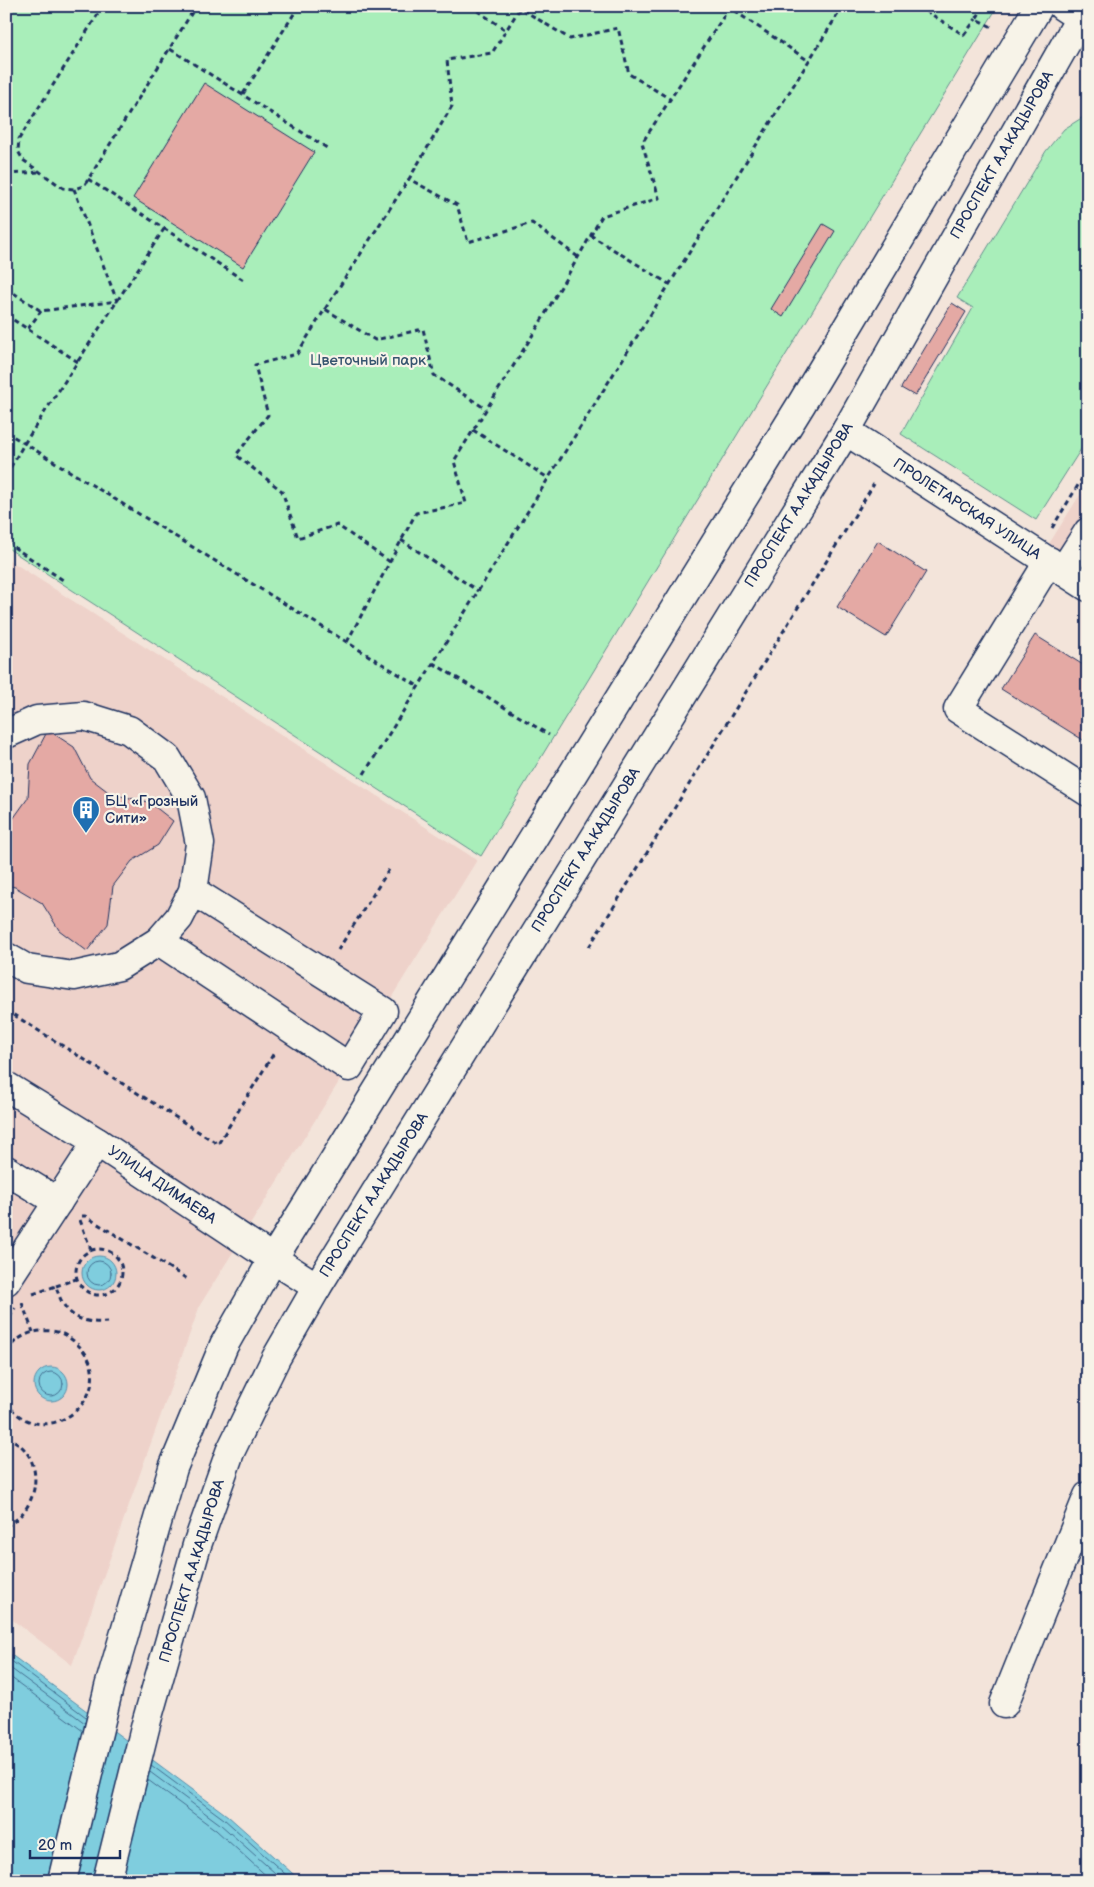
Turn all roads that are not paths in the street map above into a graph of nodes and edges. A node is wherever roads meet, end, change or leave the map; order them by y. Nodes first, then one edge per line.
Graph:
1 (1039, 6) edge
2 (1079, 13) edge
3 (846, 430) junction
4 (1088, 532) edge
5 (1049, 562) junction
6 (1088, 587) edge
7 (6, 734) edge
8 (1088, 792) edge
9 (192, 891) junction
10 (159, 941) junction
11 (6, 957) edge
12 (366, 1038) junction
13 (398, 1057) junction
14 (6, 1086) edge
15 (97, 1142) junction
16 (6, 1170) edge
17 (58, 1202) junction
18 (272, 1259) junction
19 (6, 1281) edge
20 (317, 1286) junction
21 (1088, 1496) edge
22 (1004, 1704) dead end
23 (62, 1881) edge
24 (107, 1881) edge

1 - 13 main road
2 - 3 main road, ПРОСПЕКТ А.А.КАДЫРОВА
3 - 5 main road, ПРОЛЕТАРСКАЯ УЛИЦА
3 - 20 main road, ПРОСПЕКТ А.А.КАДЫРОВА
4 - 5 main road
5 - 6 main road, ПРОЛЕТАРСКАЯ УЛИЦА
5 - 8 main road
7 - 9 main road
9 - 10 main road
9 - 12 main road
10 - 11 main road
10 - 12 main road
12 - 13 main road
13 - 18 main road
14 - 15 main road, УЛИЦА ДИМАЕВА
15 - 17 main road
15 - 18 main road, УЛИЦА ДИМАЕВА
16 - 17 main road
17 - 19 main road
18 - 20 main road, УЛИЦА ДИМАЕВА
18 - 23 main road
20 - 24 main road, ПРОСПЕКТ А.А.КАДЫРОВА
21 - 22 main road

